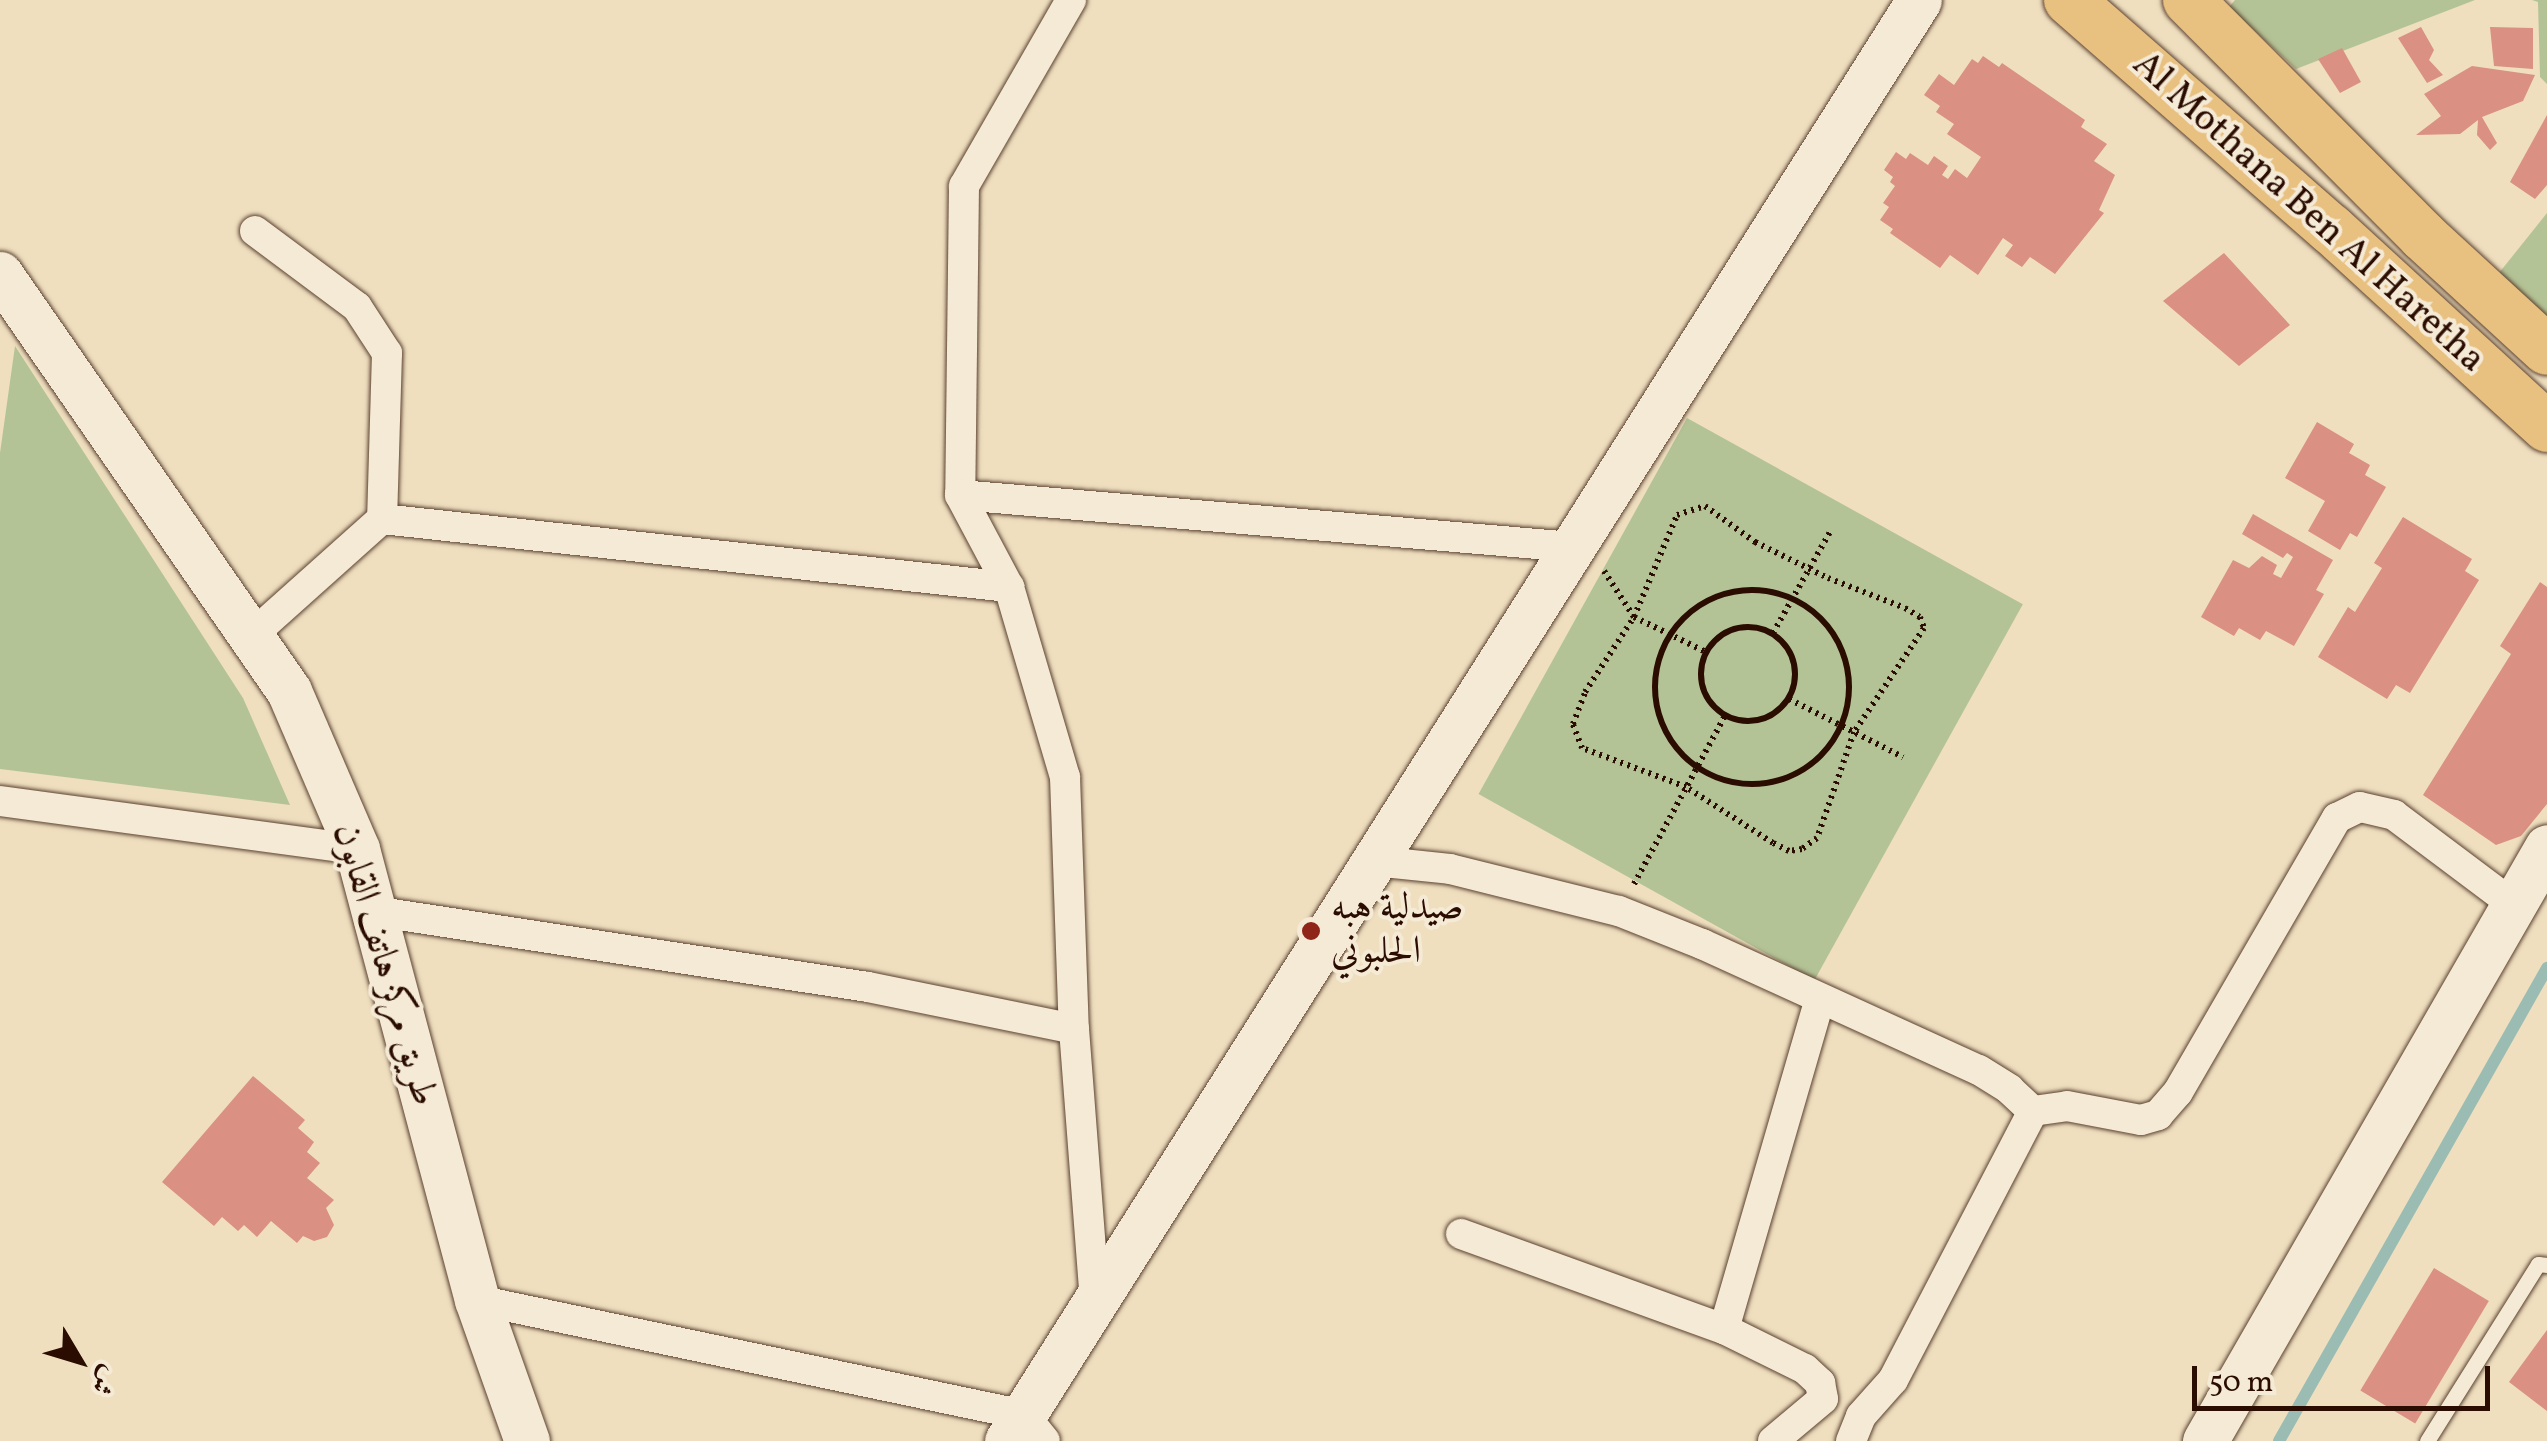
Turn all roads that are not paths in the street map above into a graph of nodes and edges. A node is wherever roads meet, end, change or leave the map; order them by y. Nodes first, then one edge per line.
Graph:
1 (1071, 0) edge
2 (1919, 0) edge
3 (2069, 0) edge
4 (2188, 0) edge
5 (255, 231) dead end
6 (0, 274) edge
7 (2547, 350) edge
8 (2547, 426) edge
9 (960, 494) junction
10 (382, 519) junction
11 (1573, 548) junction
12 (1009, 587) junction
13 (251, 636) junction
14 (0, 801) edge
15 (2547, 846) edge
16 (357, 850) junction
17 (1374, 861) junction
18 (2514, 905) junction
19 (373, 911) junction
20 (1819, 1001) junction
21 (1074, 1029) junction
22 (2033, 1111) junction
23 (1460, 1234) dead end
24 (2547, 1266) edge
25 (477, 1300) junction
26 (1094, 1304) junction
27 (1724, 1330) junction
28 (1823, 1399) junction
29 (1856, 1428) edge
30 (1026, 1432) edge
31 (528, 1441) edge
32 (1773, 1441) edge
33 (2205, 1441) edge
34 (2427, 1441) edge

1 - 9 street
2 - 11 main road
3 - 8 main road, Al Mothana Ben Al Haretha
4 - 7 main road, Al Mothana Ben Al Haretha
5 - 10 street
6 - 13 main road, طريق مركز هاتف القابون
9 - 11 street
9 - 12 street
10 - 12 street
10 - 13 street
11 - 17 main road
12 - 21 street
13 - 16 main road, طريق مركز هاتف القابون
14 - 16 street
15 - 18 main road
16 - 19 main road, طريق مركز هاتف القابون
17 - 20 street
17 - 26 main road
18 - 22 street
18 - 33 main road
19 - 21 street
19 - 25 main road, طريق مركز هاتف القابون
20 - 22 street
20 - 27 street
21 - 26 street
22 - 29 street
23 - 27 street
24 - 34 lane
25 - 30 street
25 - 31 main road, طريق مركز هاتف القابون
26 - 30 main road
27 - 28 street
28 - 29 street
28 - 32 street

